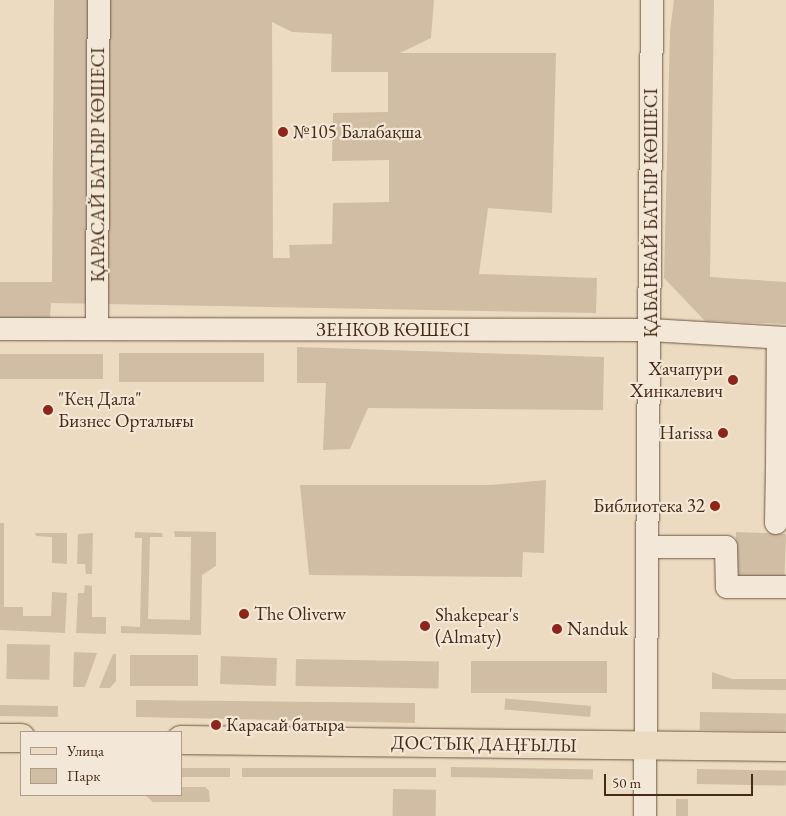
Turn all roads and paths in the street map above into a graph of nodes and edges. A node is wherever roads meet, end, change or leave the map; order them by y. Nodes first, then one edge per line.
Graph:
1 (99, 0) edge
2 (652, 0) edge
3 (0, 329) edge
4 (97, 329) junction
5 (650, 330) junction
6 (782, 338) edge
7 (781, 468) edge
8 (776, 523) dead end
9 (648, 547) junction
10 (786, 587) edge
11 (0, 738) edge
12 (20, 738) edge
13 (182, 740) edge
14 (646, 746) junction
15 (786, 747) edge
16 (645, 816) edge

1 - 4 street, ҚАРАСАЙ БАТЫР КӨШЕСІ
2 - 5 street, ҚАБАНБАЙ БАТЫР КӨШЕСІ
3 - 4 street, ЗЕНКОВ КӨШЕСІ
4 - 5 street, ЗЕНКОВ КӨШЕСІ
5 - 6 street, ЗЕНКОВ КӨШЕСІ
5 - 9 street, ҚАБАНБАЙ БАТЫР КӨШЕСІ
6 - 7 street
7 - 8 street
9 - 10 street
9 - 14 street, ҚАБАНБАЙ БАТЫР КӨШЕСІ
11 - 12 main road
13 - 14 main road, ДОСТЫҚ ДАҢҒЫЛЫ
14 - 15 main road, ДОСТЫҚ ДАҢҒЫЛЫ
14 - 16 street, ҚАБАНБАЙ БАТЫР КӨШЕСІ

